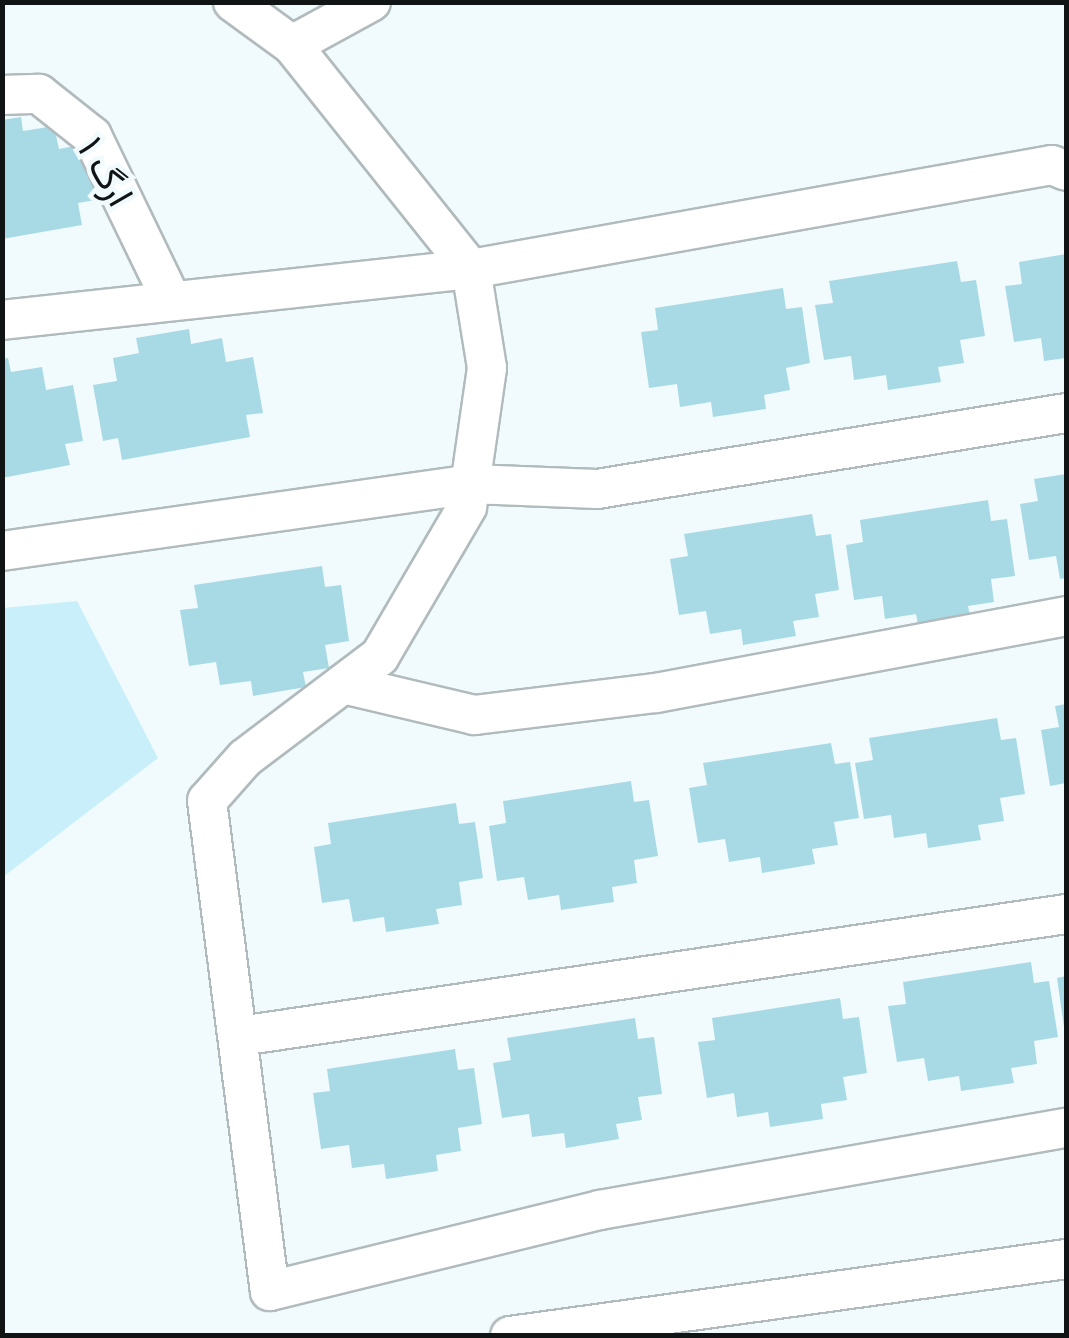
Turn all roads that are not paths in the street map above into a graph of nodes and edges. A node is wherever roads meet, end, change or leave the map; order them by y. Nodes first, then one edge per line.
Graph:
1 (232, 2) edge
2 (371, 2) edge
3 (292, 45) junction
4 (2, 95) edge
5 (1066, 171) edge
6 (471, 269) junction
7 (170, 298) junction
8 (2, 320) edge
9 (1066, 413) edge
10 (470, 484) junction
11 (2, 551) edge
12 (1066, 616) edge
13 (343, 684) junction
14 (1066, 914) edge
15 (240, 1036) junction
16 (1066, 1128) edge
17 (1066, 1258) edge
18 (510, 1336) edge

1 - 3 street
2 - 3 street
3 - 6 street
4 - 7 street, ارگ ۱
5 - 6 street
6 - 7 street
6 - 10 street
7 - 8 street
9 - 10 street
10 - 11 street
10 - 13 street
12 - 13 street
13 - 15 street
14 - 15 street
15 - 16 street
17 - 18 street

